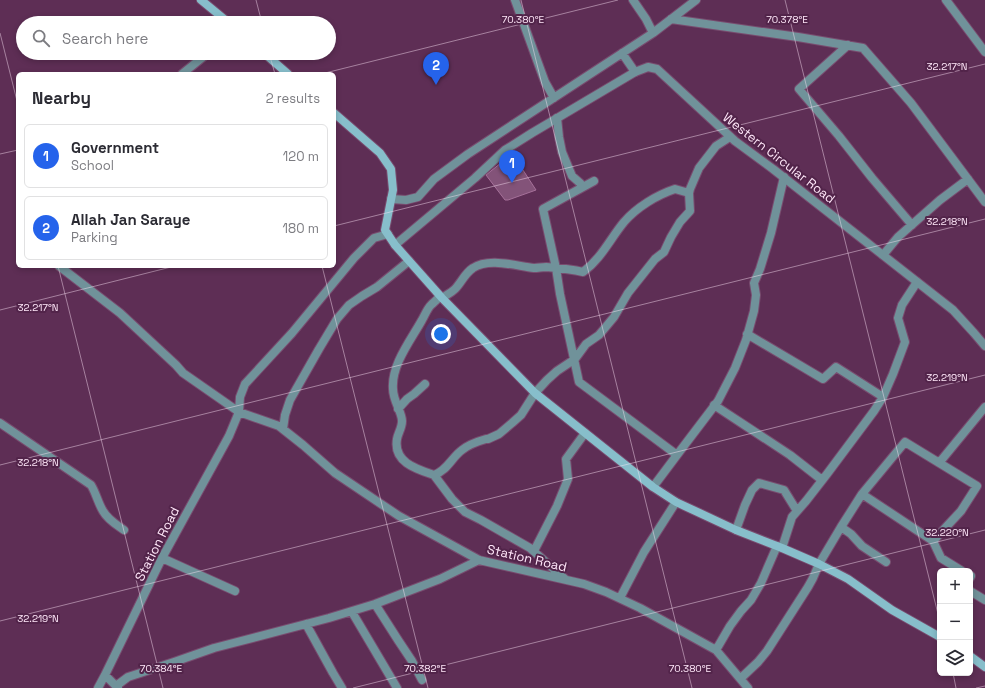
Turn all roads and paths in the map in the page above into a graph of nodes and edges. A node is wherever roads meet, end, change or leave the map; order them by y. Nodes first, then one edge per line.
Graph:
1 (201, 0) edge
2 (515, 0) edge
3 (633, 0) edge
4 (696, 0) edge
5 (946, 0) edge
6 (220, 16) edge
7 (671, 19) junction
8 (653, 33) junction
9 (848, 45) junction
10 (985, 52) edge
11 (622, 53) junction
12 (199, 60) edge
13 (272, 60) edge
14 (184, 72) edge
15 (286, 72) edge
16 (635, 72) junction
17 (554, 98) junction
18 (336, 116) edge
19 (557, 118) junction
20 (730, 137) junction
21 (784, 177) junction
22 (968, 179) junction
23 (594, 181) dead end
24 (583, 187) junction
25 (689, 194) junction
26 (391, 199) junction
27 (985, 202) edge
28 (912, 224) junction
29 (388, 234) junction
30 (395, 245) junction
31 (883, 255) junction
32 (409, 261) junction
33 (62, 268) edge
34 (556, 268) junction
35 (917, 282) junction
36 (441, 297) junction
37 (747, 334) junction
38 (985, 346) edge
39 (575, 360) junction
40 (425, 384) dead end
41 (535, 392) junction
42 (883, 397) junction
43 (714, 405) junction
44 (985, 407) edge
45 (398, 409) junction
46 (239, 412) junction
47 (0, 423) edge
48 (283, 429) junction
49 (585, 433) junction
50 (677, 455) junction
51 (939, 463) junction
52 (434, 475) junction
53 (822, 480) junction
54 (652, 487) junction
55 (862, 494) junction
56 (676, 502) junction
57 (797, 511) junction
58 (841, 527) junction
59 (124, 530) dead end
60 (736, 530) junction
61 (933, 541) junction
62 (780, 547) junction
63 (534, 552) junction
64 (162, 558) junction
65 (479, 560) junction
66 (886, 562) dead end
67 (819, 564) junction
68 (957, 568) edge
69 (565, 579) junction
70 (235, 591) dead end
71 (973, 593) edge
72 (620, 598) junction
73 (985, 600) edge
74 (375, 604) junction
75 (352, 612) junction
76 (306, 624) junction
77 (937, 635) edge
78 (716, 650) junction
79 (973, 658) edge
80 (985, 667) edge
81 (105, 675) junction
82 (740, 678) junction
83 (422, 680) dead end
84 (117, 687) edge
85 (98, 688) edge
86 (342, 688) edge
87 (397, 688) edge
88 (748, 688) edge

1 - 6 main road
2 - 17 street
3 - 8 street
4 - 7 street
5 - 10 street
7 - 8 street
7 - 9 street
8 - 11 street
9 - 22 street
9 - 28 street
11 - 16 street
11 - 17 street
12 - 14 street
13 - 15 main road
16 - 19 street, Western Circular Road
16 - 20 street, Western Circular Road
17 - 26 street
18 - 26 main road
19 - 24 street
19 - 30 street, Western Circular Road
20 - 21 street, Western Circular Road
20 - 25 street
21 - 31 street, Western Circular Road
21 - 37 street
22 - 27 street
22 - 28 street
23 - 24 street
24 - 34 street
25 - 34 street
25 - 39 street
26 - 29 main road
28 - 31 street
29 - 30 main road
29 - 46 street, Station Road
30 - 32 main road
31 - 35 street, Western Circular Road
32 - 36 main road
32 - 48 street
33 - 46 street
34 - 36 street
34 - 39 street
35 - 38 street, Western Circular Road
35 - 42 street
36 - 41 main road
36 - 45 street
37 - 42 street
37 - 43 street
39 - 41 street
39 - 50 street
40 - 45 street
41 - 49 main road
41 - 52 street
42 - 53 street
43 - 50 street
43 - 53 street
44 - 51 street
45 - 52 street
46 - 48 street, Station Road
46 - 64 street, Station Road
47 - 59 street
48 - 65 street, Station Road
49 - 54 main road
49 - 63 street
50 - 54 street
51 - 55 street
51 - 61 street
52 - 63 street
53 - 57 street
54 - 56 main road
55 - 58 street
55 - 61 street
56 - 60 main road
56 - 72 street
57 - 60 street
57 - 62 street
58 - 66 street
58 - 67 street
60 - 62 main road
61 - 68 street
62 - 67 main road
62 - 78 street
63 - 69 street
64 - 70 street
64 - 81 street, Station Road
65 - 69 street, Station Road
65 - 74 street
67 - 77 main road
67 - 82 street
69 - 72 street, Station Road
71 - 73 street
72 - 78 street, Station Road
74 - 75 street
74 - 83 street
75 - 76 street
75 - 87 street
76 - 84 street
76 - 86 street
78 - 82 street, Station Road
79 - 80 main road
81 - 84 street
81 - 85 street, Station Road
82 - 88 street, Station Road

